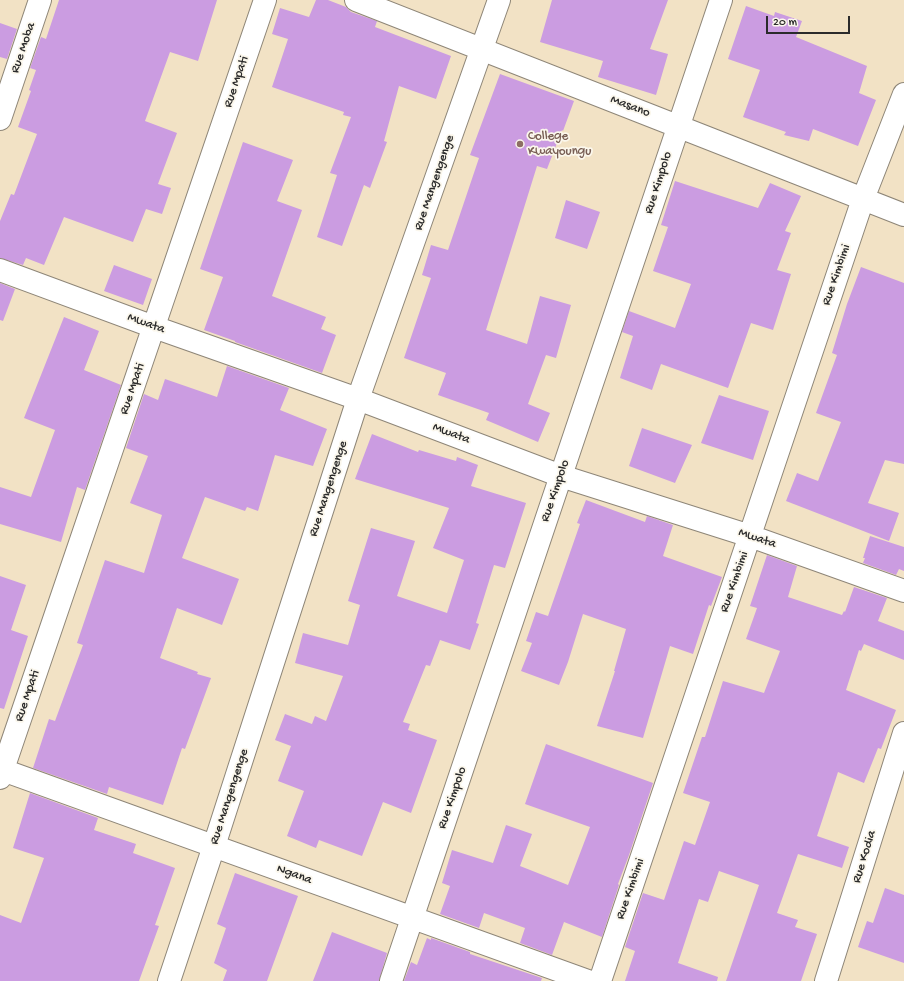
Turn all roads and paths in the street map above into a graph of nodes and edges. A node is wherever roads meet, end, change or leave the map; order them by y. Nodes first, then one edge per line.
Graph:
1 (40, 0) edge
2 (265, 0) edge
3 (356, 0) edge
4 (499, 0) edge
5 (721, 0) edge
6 (482, 50) junction
7 (904, 94) edge
8 (0, 119) edge
9 (678, 126) junction
10 (863, 199) junction
11 (904, 215) edge
12 (0, 270) edge
13 (154, 327) junction
14 (358, 399) junction
15 (561, 476) junction
16 (750, 536) junction
17 (904, 591) edge
18 (904, 733) edge
19 (1, 773) edge
20 (214, 846) junction
21 (412, 917) junction
22 (169, 981) edge
23 (391, 981) edge
24 (588, 981) edge
25 (600, 981) edge
26 (826, 981) edge

1 - 8 street, Rue Moba
2 - 13 street, Rue Mpati
3 - 6 street, Masano
4 - 6 street, Rue Mangengenge
5 - 9 street, Rue Kimpolo
6 - 9 street, Masano
6 - 14 street, Rue Mangengenge
7 - 10 street, Rue Kimbimi
9 - 10 street, Masano
9 - 15 street, Rue Kimpolo
10 - 11 street, Masano
10 - 16 street, Rue Kimbimi
12 - 13 street, Mwata
13 - 14 street, Mwata
13 - 19 street, Rue Mpati
14 - 15 street, Mwata
14 - 20 street, Rue Mangengenge
15 - 16 street, Mwata
15 - 21 street, Rue Kimpolo
16 - 17 street, Mwata
16 - 25 street, Rue Kimbimi
18 - 26 street, Rue Kodia
19 - 20 street, Ngana
20 - 21 street, Ngana
20 - 22 street, Rue Mangengenge
21 - 23 street, Rue Kimpolo
21 - 24 street, Ngana

